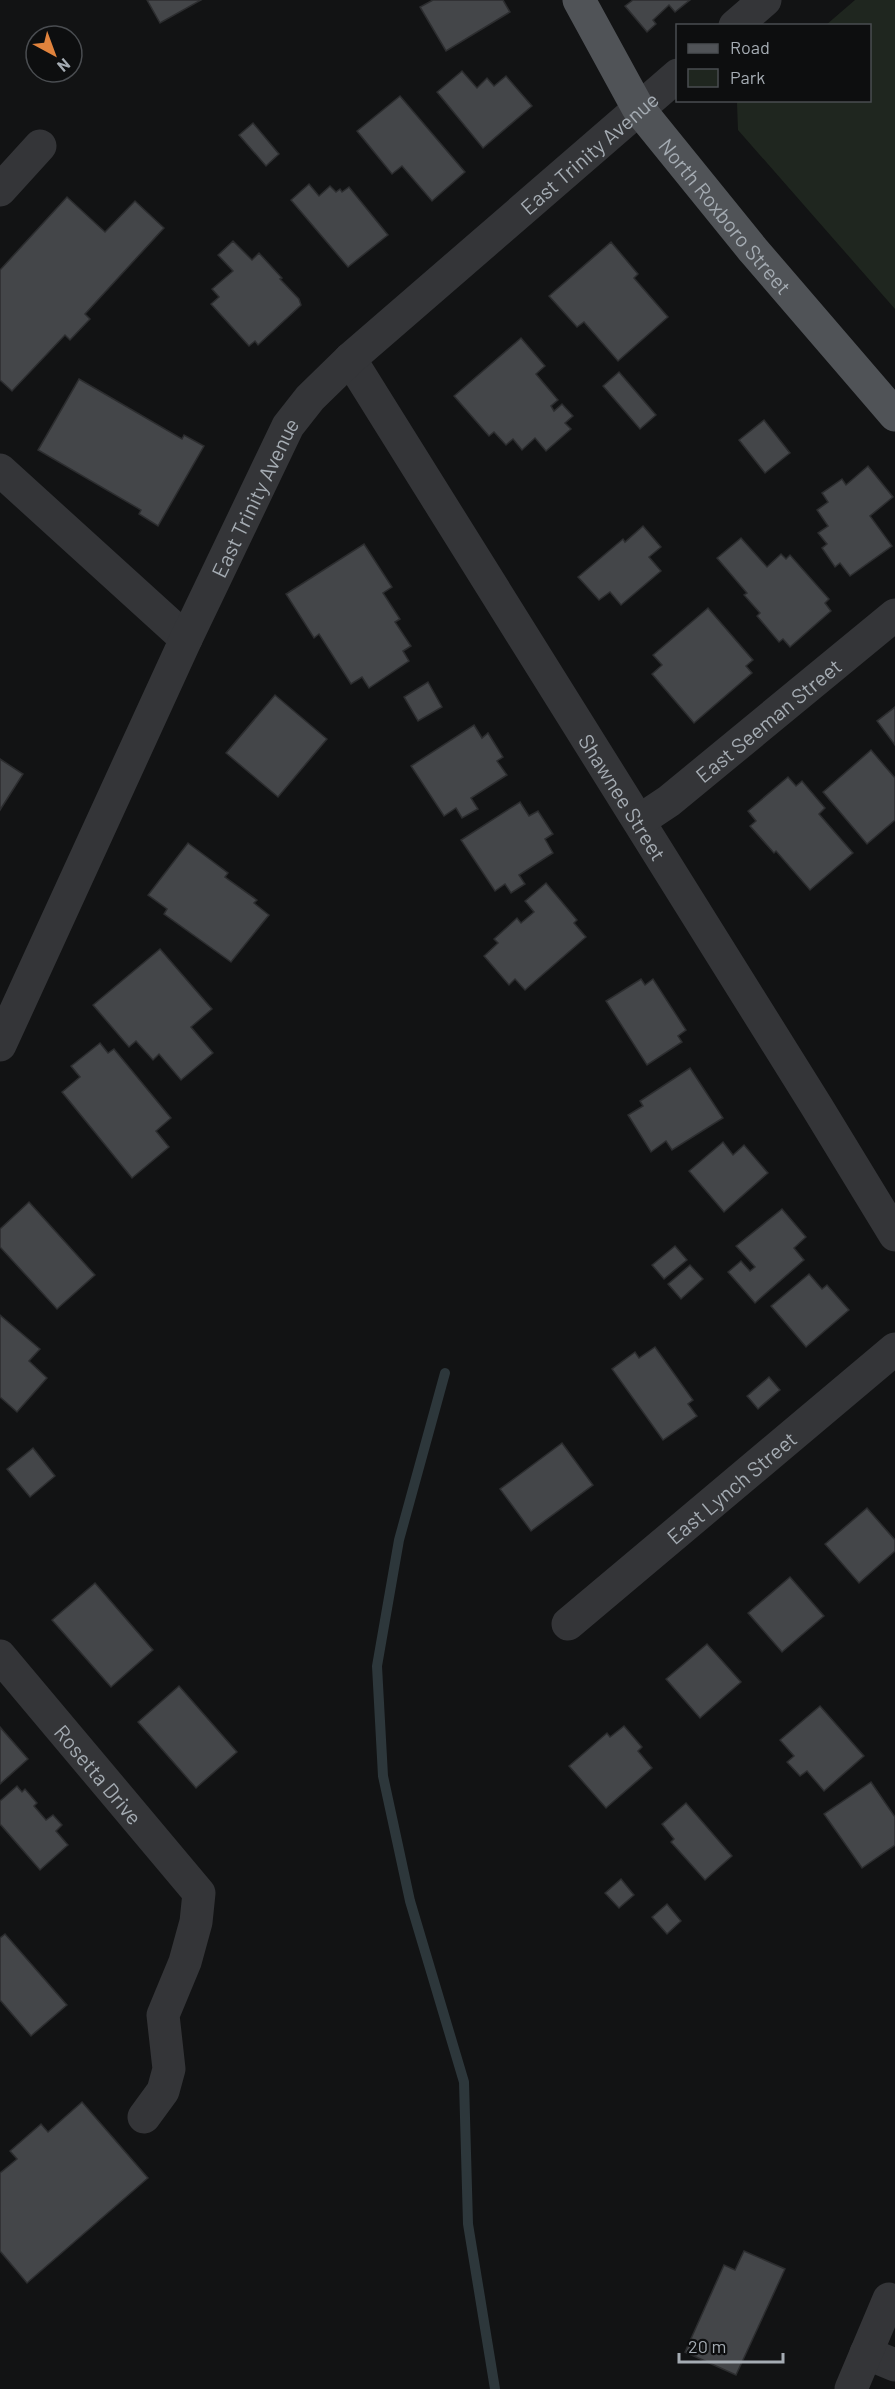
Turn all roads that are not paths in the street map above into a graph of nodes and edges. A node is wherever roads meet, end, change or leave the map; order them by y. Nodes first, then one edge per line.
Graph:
1 (579, 0) edge
2 (765, 0) edge
3 (737, 24) edge
4 (676, 77) edge
5 (638, 108) junction
6 (40, 146) dead end
7 (0, 190) edge
8 (350, 359) junction
9 (895, 415) edge
10 (0, 470) edge
11 (895, 615) edge
12 (186, 639) junction
13 (639, 821) junction
14 (0, 1045) edge
15 (895, 1235) edge
16 (895, 1349) edge
17 (568, 1624) dead end
18 (0, 1656) edge
19 (144, 2118) dead end
20 (889, 2299) dead end
21 (881, 2359) edge
22 (851, 2389) edge

1 - 5 main road, North Roxboro Street
2 - 3 street
4 - 5 street, East Trinity Avenue
5 - 8 street, East Trinity Avenue
5 - 9 main road, North Roxboro Street
6 - 7 street
8 - 12 street, East Trinity Avenue
8 - 13 street, Shawnee Street
10 - 12 street
11 - 13 street, East Seeman Street
12 - 14 street, East Trinity Avenue
13 - 15 street, Shawnee Street
16 - 17 street, East Lynch Street
18 - 19 street, Rosetta Drive
20 - 21 street
21 - 22 street

